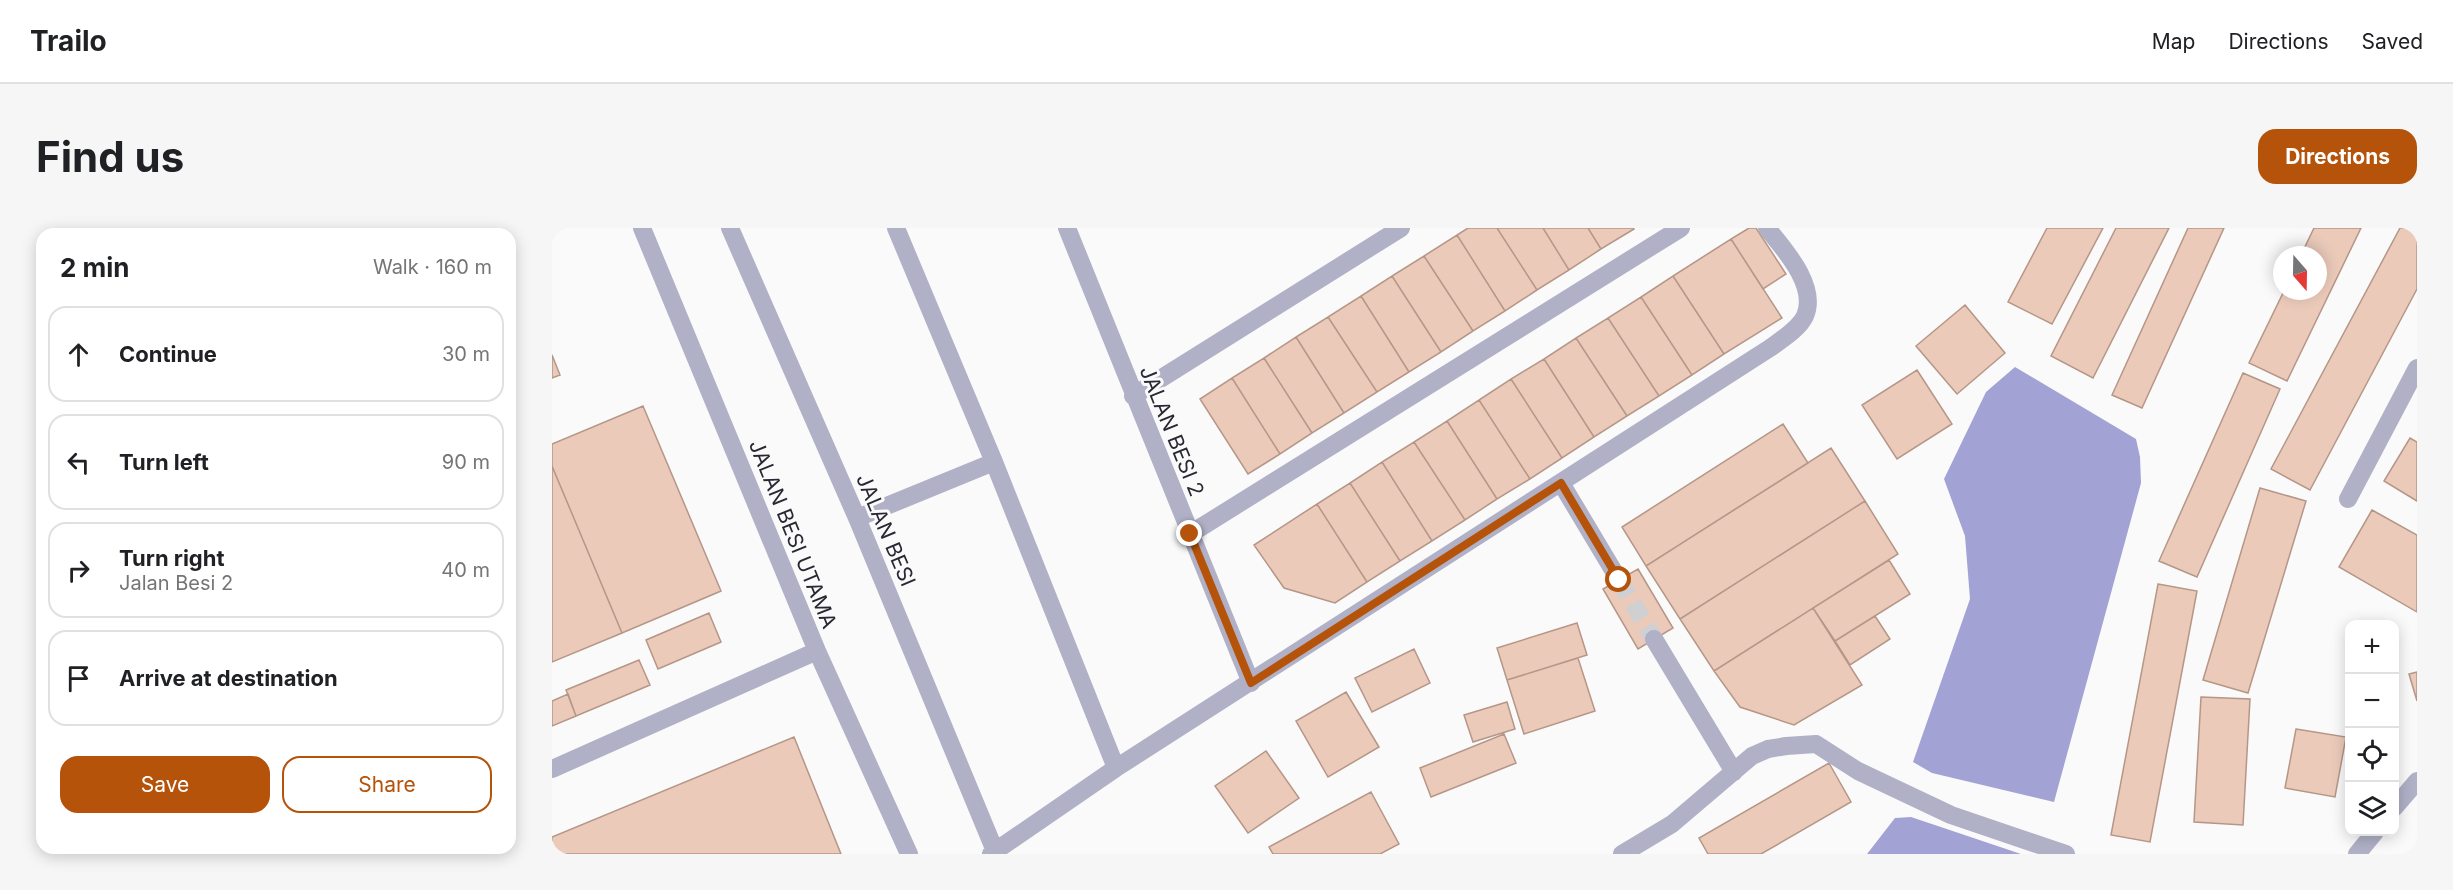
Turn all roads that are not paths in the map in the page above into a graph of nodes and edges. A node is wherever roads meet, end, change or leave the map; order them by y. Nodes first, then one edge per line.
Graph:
1 (642, 228) edge
2 (730, 228) edge
3 (896, 228) edge
4 (1067, 228) edge
5 (1401, 228) edge
6 (1681, 228) edge
7 (1767, 228) edge
8 (2417, 369) edge
9 (1133, 396) junction
10 (994, 462) junction
11 (1561, 483) junction
12 (2348, 499) dead end
13 (857, 518) junction
14 (1190, 534) junction
15 (1619, 580) tunnel mouth
16 (1654, 639) tunnel mouth
17 (817, 651) junction
18 (1251, 683) junction
19 (1116, 768) junction
20 (552, 769) edge
21 (1734, 771) junction
22 (2417, 781) edge
23 (2399, 802) edge
24 (2371, 836) edge
25 (993, 853) edge
26 (909, 854) edge
27 (1622, 854) edge
28 (2066, 854) edge
29 (2357, 854) edge

1 - 17 street, JALAN BESI UTAMA
2 - 13 street, JALAN BESI
3 - 10 street
4 - 9 street, JALAN BESI 2
5 - 9 street
6 - 14 street
7 - 11 street
8 - 12 street
9 - 14 street, JALAN BESI 2
10 - 13 street
10 - 19 street
11 - 15 street
11 - 18 street
13 - 25 street, JALAN BESI
14 - 18 street, JALAN BESI 2
16 - 21 street
17 - 20 street
17 - 26 street, JALAN BESI UTAMA
18 - 19 street
19 - 25 street
21 - 27 street
21 - 28 street
22 - 23 street
24 - 29 street

